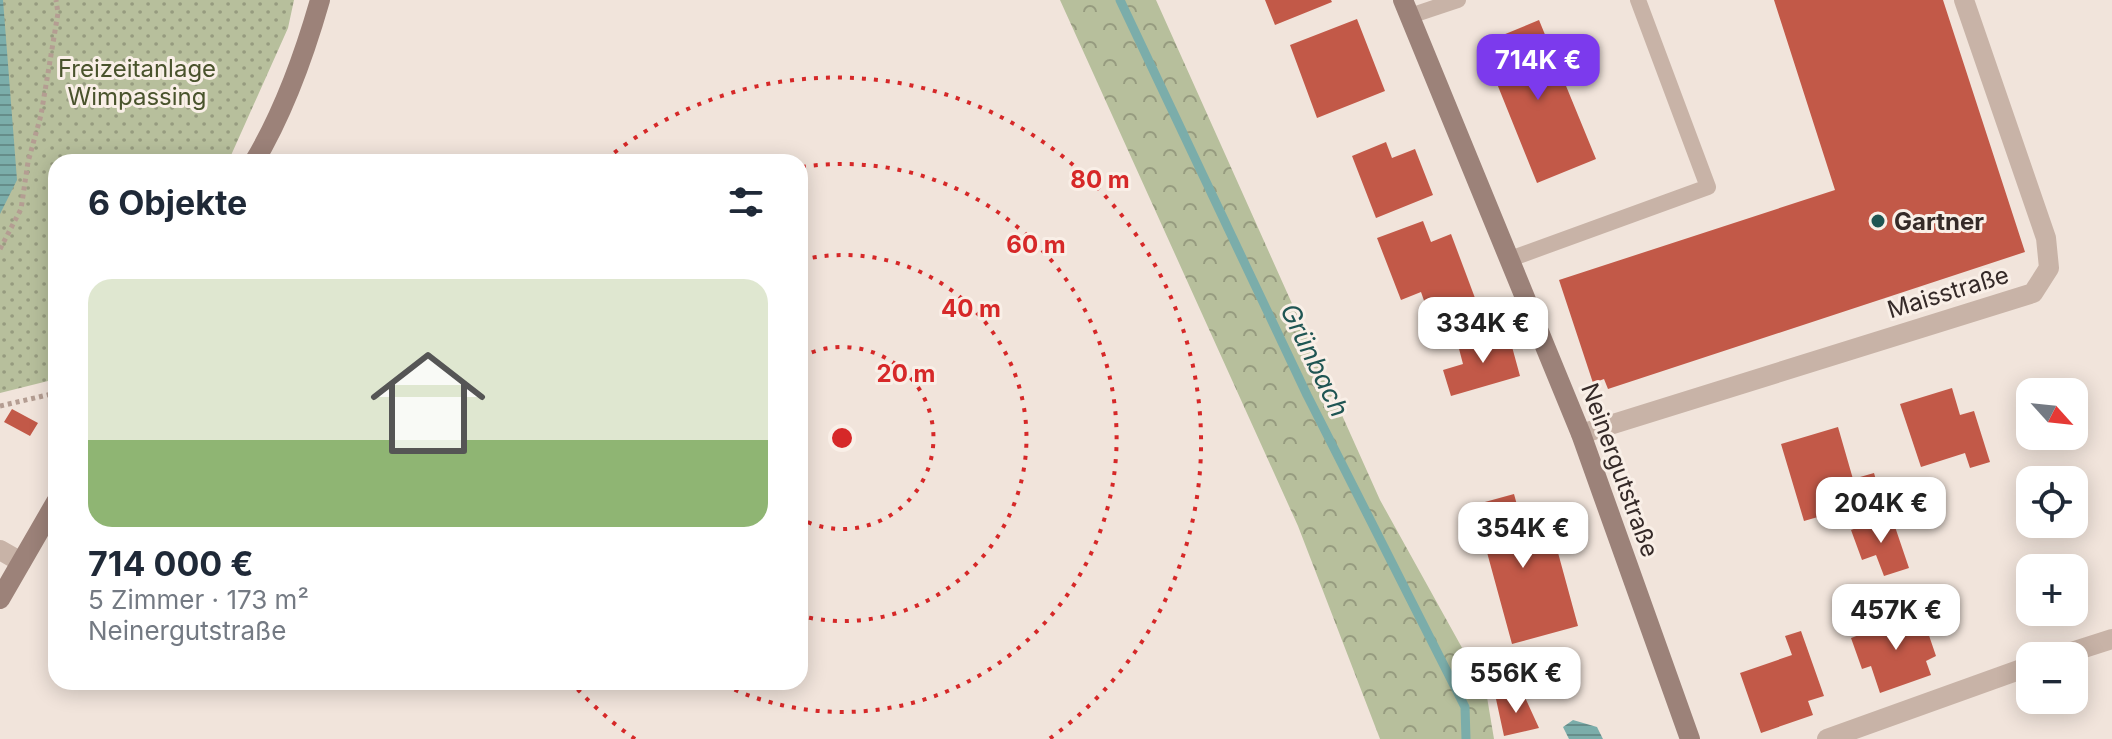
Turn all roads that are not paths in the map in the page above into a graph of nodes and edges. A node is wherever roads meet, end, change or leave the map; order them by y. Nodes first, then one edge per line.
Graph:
1 (320, 0) edge
2 (1458, 0) edge
3 (1638, 0) edge
4 (1964, 0) edge
5 (1406, 8) edge
6 (259, 154) edge
7 (1510, 259) junction
8 (1581, 434) junction
9 (48, 516) edge
10 (0, 550) edge
11 (21, 562) junction
12 (0, 599) edge
13 (2112, 639) edge
14 (2088, 647) edge
15 (2016, 671) edge
16 (1690, 739) edge
17 (1827, 739) edge

1 - 6 street
2 - 5 lane
3 - 7 lane
4 - 8 street, Maisstraße
5 - 7 street, Neinergutstraße
7 - 8 street, Neinergutstraße
8 - 16 street, Neinergutstraße
9 - 11 street
10 - 11 street
11 - 12 street
13 - 14 street
15 - 17 street

